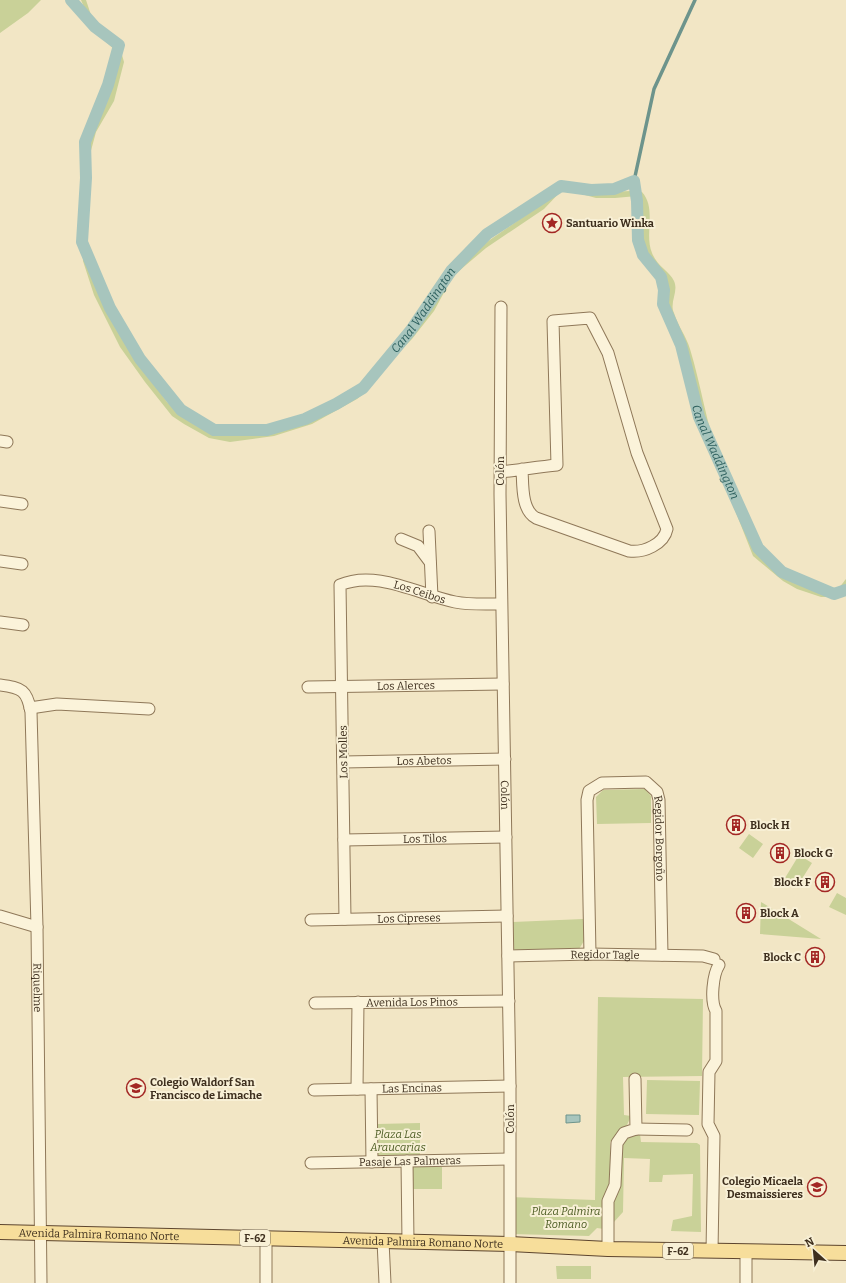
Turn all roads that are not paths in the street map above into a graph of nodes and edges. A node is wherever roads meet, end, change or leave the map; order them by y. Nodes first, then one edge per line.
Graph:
1 (501, 307) dead end
2 (522, 469) junction
3 (500, 472) junction
4 (0, 501) edge
5 (22, 504) dead end
6 (429, 531) dead end
7 (401, 539) dead end
8 (0, 561) edge
9 (430, 562) junction
10 (22, 564) dead end
11 (340, 585) joint
12 (432, 597) junction
13 (501, 604) junction
14 (0, 622) edge
15 (23, 625) dead end
16 (503, 684) junction
17 (0, 685) edge
18 (308, 687) dead end
19 (342, 687) junction
20 (30, 708) junction
21 (149, 709) dead end
22 (505, 759) junction
23 (343, 762) junction
24 (506, 837) junction
25 (344, 840) junction
26 (0, 916) edge
27 (507, 916) junction
28 (345, 919) junction
29 (311, 920) dead end
30 (37, 927) junction
31 (590, 954) junction
32 (662, 955) junction
33 (508, 956) junction
34 (509, 1001) junction
35 (358, 1002) junction
36 (315, 1004) dead end
37 (635, 1080) dead end
38 (510, 1086) junction
39 (357, 1089) junction
40 (371, 1089) junction
41 (314, 1090) dead end
42 (636, 1130) junction
43 (687, 1130) dead end
44 (509, 1159) junction
45 (407, 1161) junction
46 (372, 1162) junction
47 (311, 1163) dead end
48 (0, 1232) edge
49 (40, 1233) junction
50 (266, 1238) junction
51 (383, 1241) junction
52 (408, 1242) junction
53 (510, 1244) junction
54 (608, 1249) junction
55 (712, 1251) junction
56 (746, 1252) junction
57 (846, 1253) edge
58 (41, 1283) edge
59 (266, 1283) edge
60 (385, 1283) edge
61 (510, 1283) edge
62 (746, 1283) edge

1 - 3 street, Colón
2 - 2 street
2 - 3 street
3 - 13 street, Colón
4 - 5 street
6 - 9 street
7 - 9 street
8 - 10 street
9 - 12 street
11 - 12 street, Los Ceibos
11 - 19 street, Los Molles
12 - 13 street, Los Ceibos
13 - 16 street, Colón
14 - 15 street
16 - 19 street, Los Alerces
16 - 22 street, Colón
17 - 20 street, Riquelme
18 - 19 street, Los Alerces
19 - 23 street, Los Molles
20 - 21 street
20 - 30 street, Riquelme
22 - 23 street, Los Abetos
22 - 24 street, Colón
23 - 25 street, Los Molles
24 - 25 street, Los Tilos
24 - 27 street, Colón
25 - 28 street, Los Molles
26 - 30 street
27 - 28 street, Los Cipreses
27 - 33 street, Colón
28 - 29 street, Los Cipreses
30 - 49 street, Riquelme
31 - 32 street, Regidor Tagle
31 - 32 street, Regidor Borgoño
31 - 33 street, Regidor Tagle
32 - 55 street, Regidor Tagle
33 - 34 street, Colón
34 - 35 street, Avenida Los Pinos
34 - 38 street, Colón
35 - 36 street, Avenida Los Pinos
35 - 39 street
37 - 42 street
38 - 40 street, Las Encinas
38 - 44 street, Colón
39 - 40 street, Las Encinas
39 - 41 street, Las Encinas
40 - 46 street
42 - 43 street
42 - 54 street
44 - 45 street, Pasaje Las Palmeras
44 - 53 street, Colón
45 - 46 street, Pasaje Las Palmeras
45 - 52 street
46 - 47 street, Pasaje Las Palmeras
48 - 49 main road, Avenida Palmira Romano Norte / F-62
49 - 50 main road, Avenida Palmira Romano Norte / F-62
49 - 58 street, Riquelme
50 - 51 main road, Avenida Palmira Romano Norte / F-62
50 - 59 street
51 - 52 main road, Avenida Palmira Romano Norte / F-62
51 - 60 street
52 - 53 main road, Avenida Palmira Romano Norte / F-62
53 - 54 main road, Avenida Palmira Romano Norte / F-62
53 - 61 street, Colón
54 - 55 main road, Avenida Palmira Romano Norte / F-62
55 - 56 main road, Avenida Palmira Romano Norte / F-62
56 - 57 main road, Avenida Palmira Romano Norte / F-62
56 - 62 street

